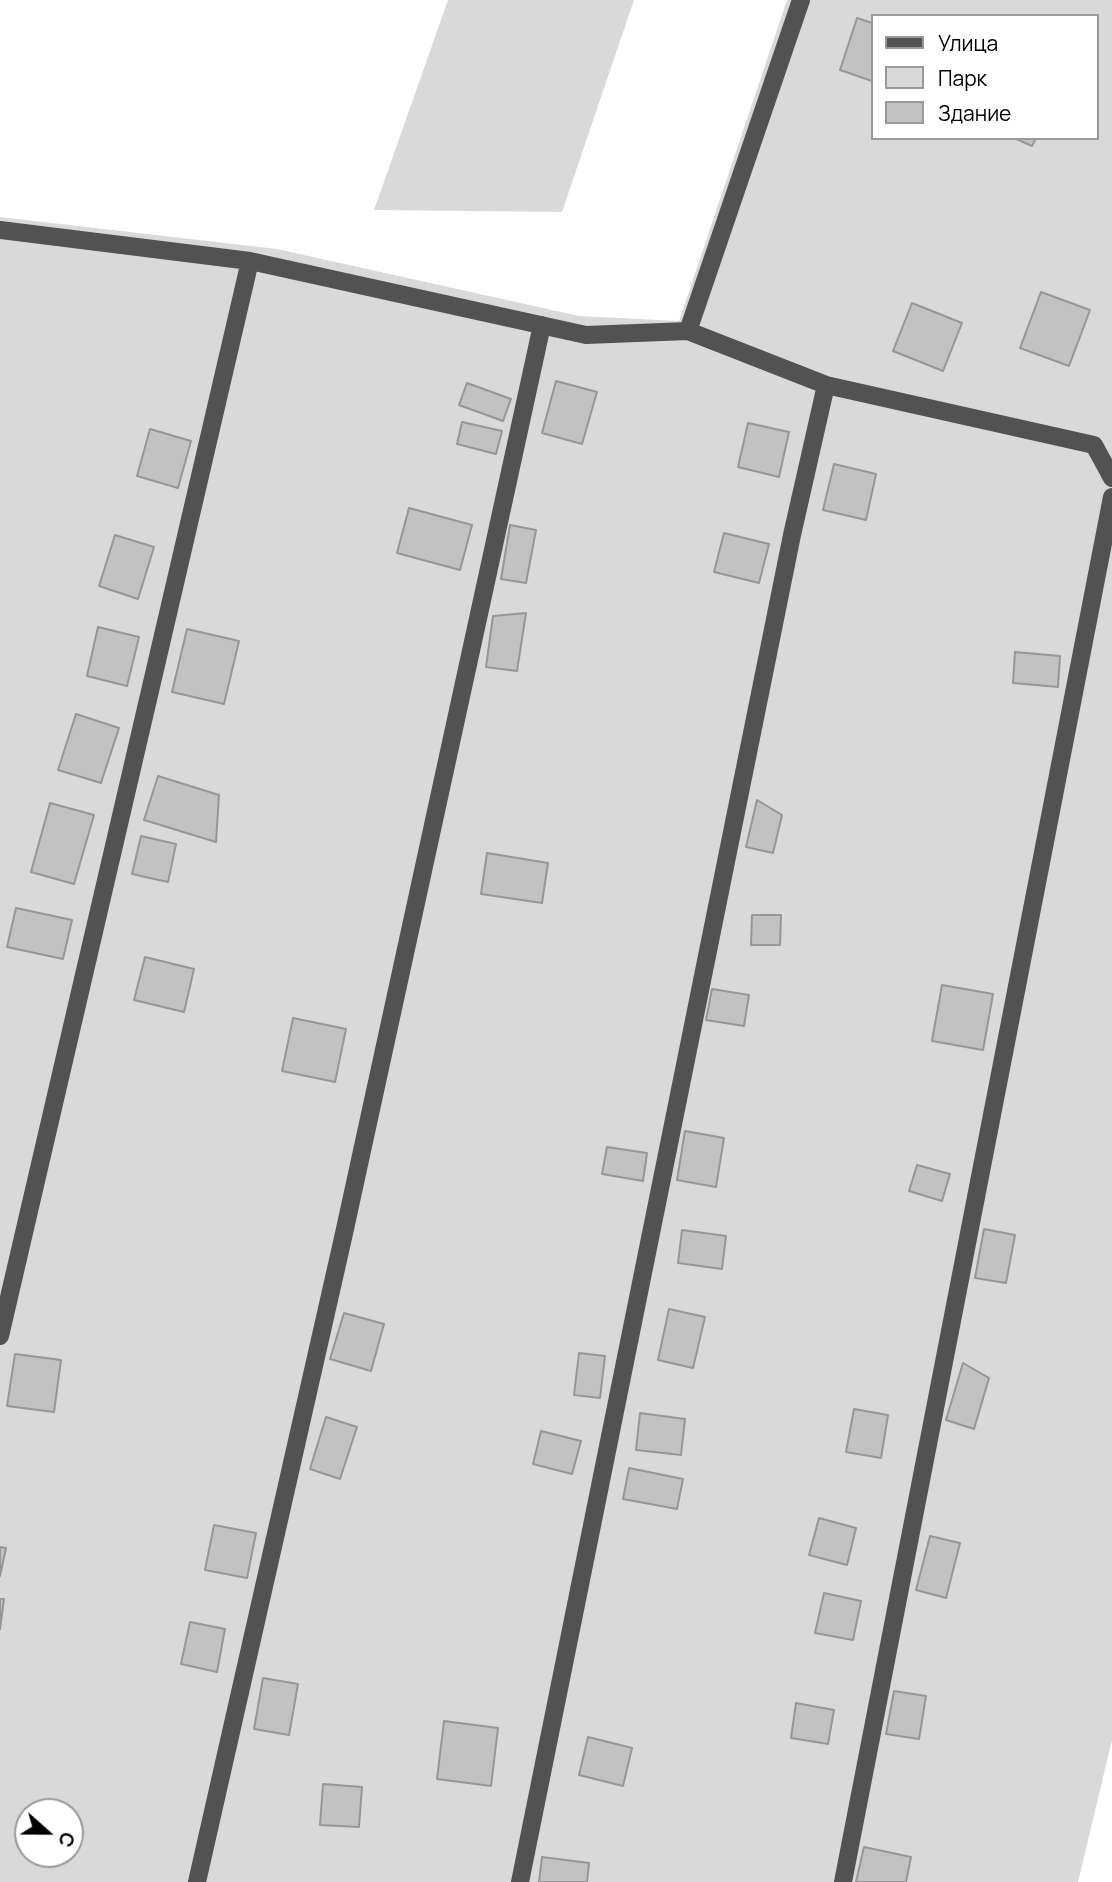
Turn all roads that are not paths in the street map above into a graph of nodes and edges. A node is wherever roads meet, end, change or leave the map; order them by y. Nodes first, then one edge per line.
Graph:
1 (801, 0) edge
2 (0, 230) edge
3 (250, 261) junction
4 (542, 325) junction
5 (688, 331) junction
6 (826, 385) junction
7 (1112, 478) edge
8 (1112, 497) edge
9 (0, 1336) edge
10 (197, 1882) edge
11 (520, 1882) edge
12 (843, 1882) edge

1 - 5 lane
2 - 3 lane
3 - 4 lane
3 - 9 lane
4 - 5 lane
4 - 10 lane
5 - 6 lane
6 - 7 lane
6 - 11 lane
8 - 12 lane

